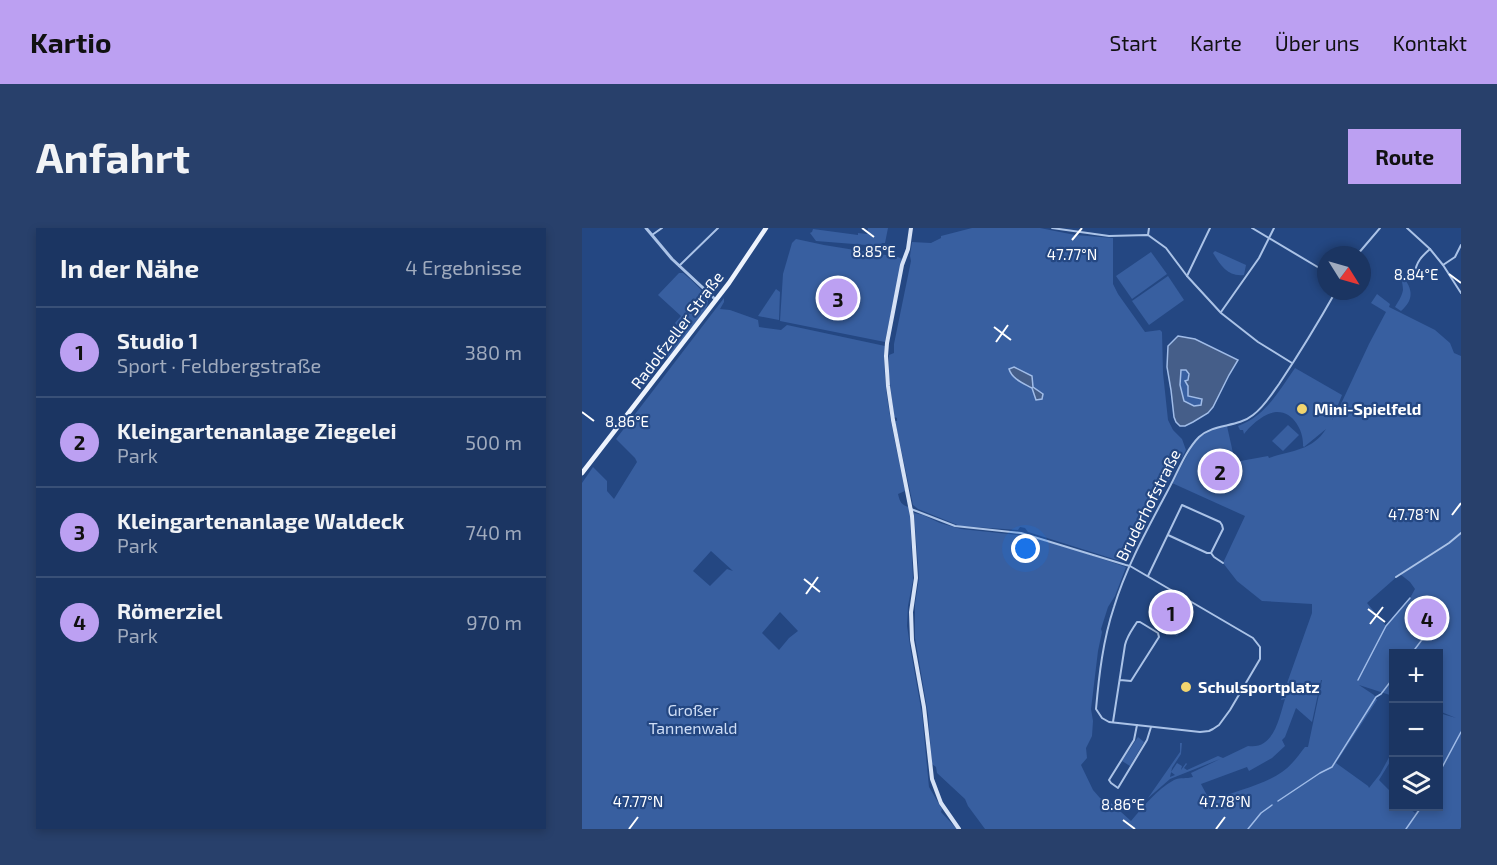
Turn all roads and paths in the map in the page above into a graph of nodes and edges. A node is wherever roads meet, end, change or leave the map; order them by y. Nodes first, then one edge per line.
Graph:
1 (646, 228) edge
2 (662, 228) edge
3 (718, 228) edge
4 (766, 228) edge
5 (911, 228) edge
6 (1052, 228) edge
7 (1077, 228) edge
8 (1149, 228) edge
9 (1209, 228) edge
10 (1252, 228) edge
11 (1274, 228) edge
12 (1380, 228) edge
13 (1407, 228) edge
14 (1077, 232) junction
15 (1148, 235) junction
16 (652, 236) junction
17 (1270, 238) junction
18 (1461, 245) edge
19 (1365, 246) edge
20 (1430, 249) junction
21 (1443, 265) junction
22 (679, 266) junction
23 (1317, 267) edge
24 (1187, 276) junction
25 (1418, 277) dead end
26 (707, 292) junction
27 (1461, 293) edge
28 (716, 300) junction
29 (1331, 300) edge
30 (710, 308) junction
31 (1221, 313) junction
32 (1292, 364) junction
33 (582, 473) edge
34 (914, 509) junction
35 (1461, 533) edge
36 (1168, 535) junction
37 (1212, 553) junction
38 (1223, 563) dead end
39 (1130, 566) junction
40 (1148, 576) junction
41 (1396, 576) dead end
42 (1120, 680) junction
43 (1113, 722) junction
44 (1137, 725) junction
45 (1151, 727) junction
46 (959, 829) edge

1 - 16 street
2 - 16 street
3 - 22 street
4 - 28 main road, Radolfzeller Straße
5 - 34 main road
6 - 14 street
7 - 14 street
8 - 15 street
9 - 24 street
10 - 17 street
11 - 17 street
12 - 19 street
13 - 20 street
14 - 15 street
15 - 24 street
16 - 22 street
17 - 23 street
17 - 31 street
18 - 21 street
20 - 21 street
20 - 25 street
21 - 27 street
22 - 26 street
24 - 31 street
26 - 28 street
26 - 30 street
28 - 30 main road, Radolfzeller Straße
29 - 32 street, Bruderhofstraße
30 - 33 main road, Radolfzeller Straße
31 - 32 street
32 - 39 street, Bruderhofstraße
34 - 39 street
34 - 46 main road
35 - 41 street
36 - 37 street
36 - 37 street
36 - 40 street
37 - 38 street
39 - 40 street
39 - 43 street, Bruderhofstraße
40 - 45 street
42 - 42 street
42 - 43 street
43 - 44 street
44 - 45 street
44 - 45 street

